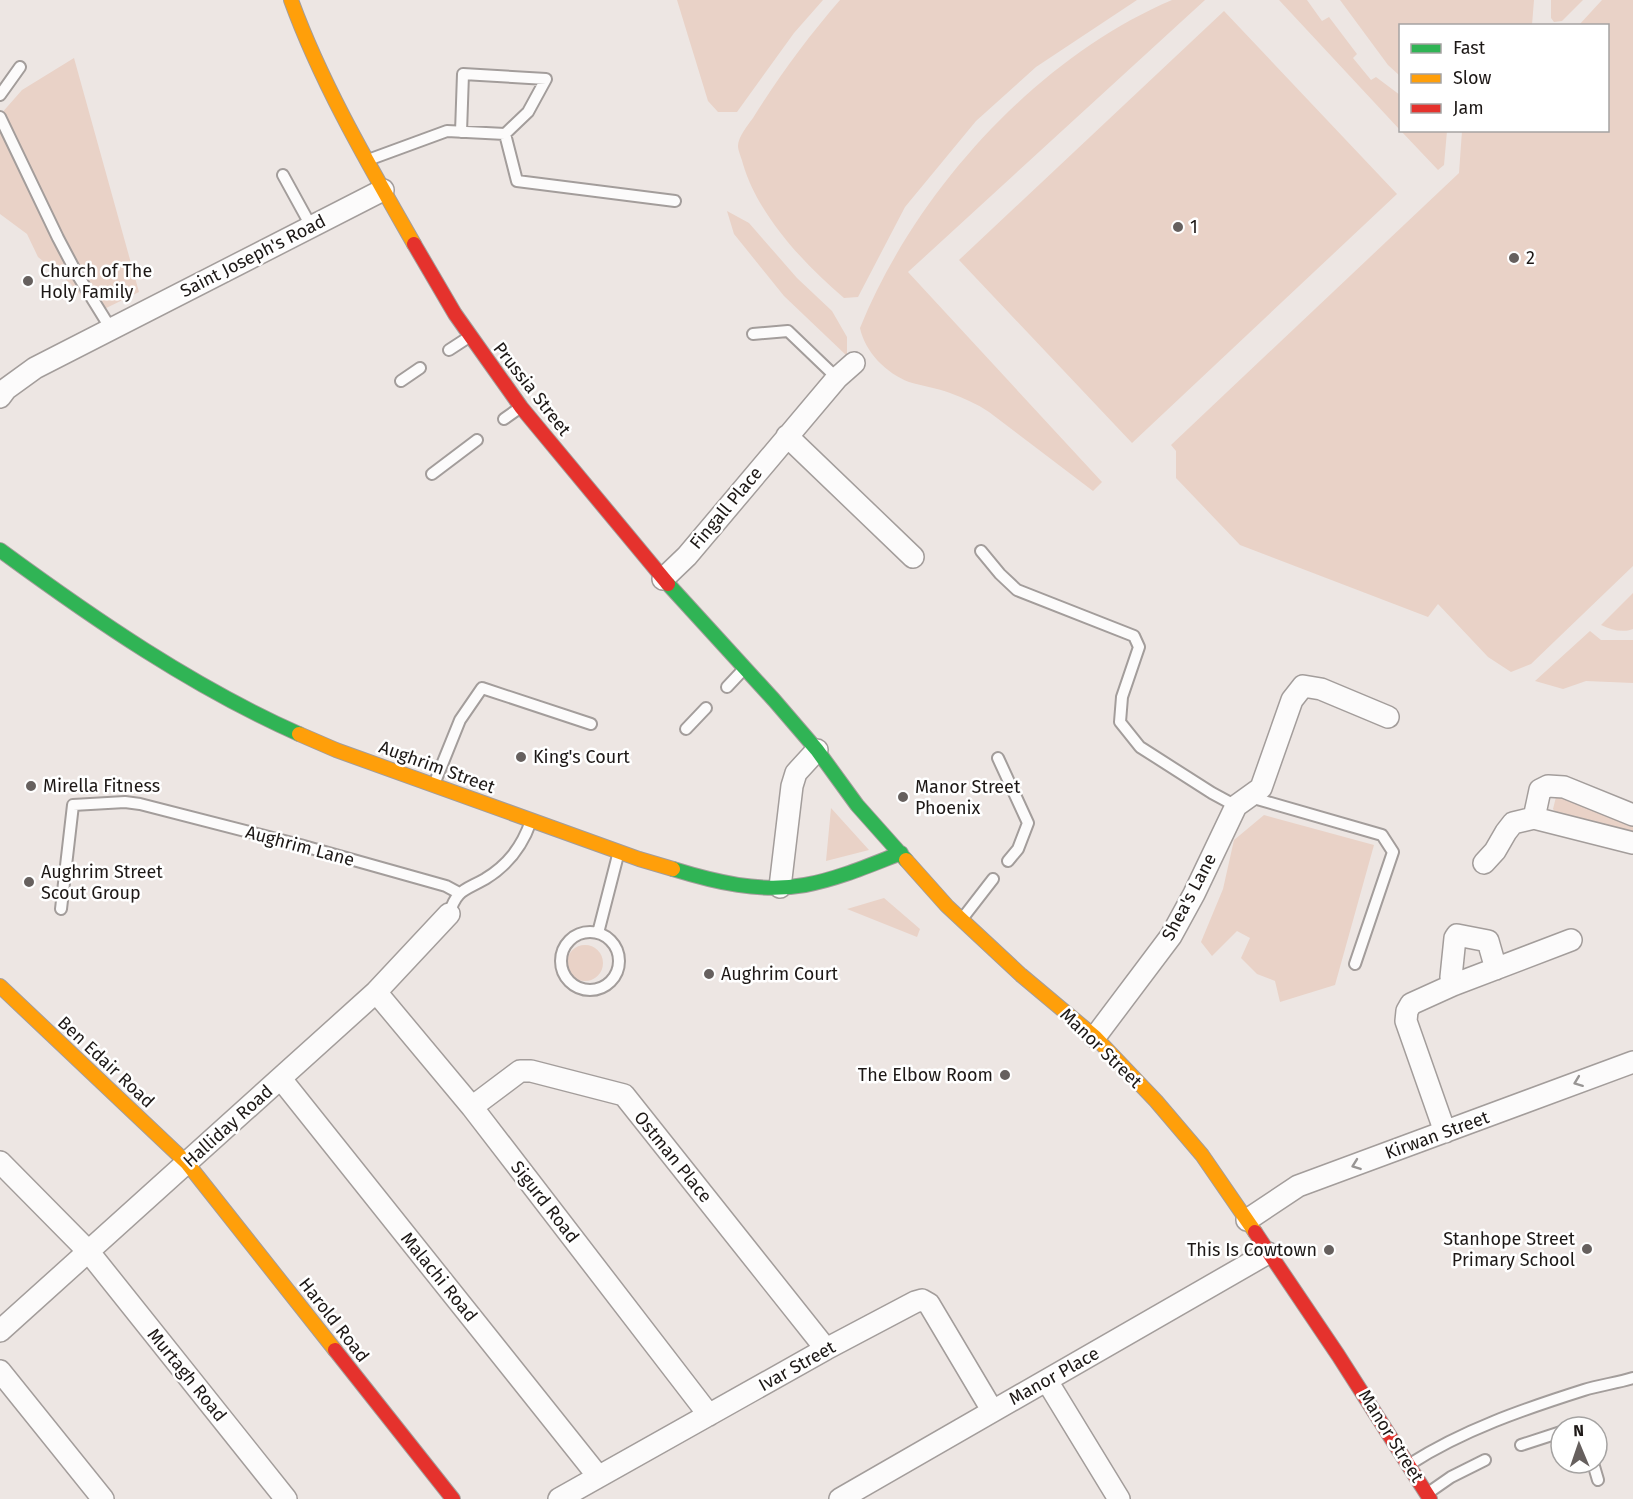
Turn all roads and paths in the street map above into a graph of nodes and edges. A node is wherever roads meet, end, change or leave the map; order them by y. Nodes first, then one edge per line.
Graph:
1 (291, 0) edge
2 (20, 68) dead end
3 (0, 95) edge
4 (0, 117) edge
5 (461, 132) junction
6 (505, 134) junction
7 (367, 160) junction
8 (283, 175) dead end
9 (383, 190) junction
10 (675, 201) dead end
11 (311, 226) junction
12 (111, 329) junction
13 (753, 334) dead end
14 (469, 336) junction
15 (449, 350) dead end
16 (854, 363) dead end
17 (420, 368) dead end
18 (837, 378) junction
19 (401, 381) dead end
20 (0, 397) edge
21 (521, 407) junction
22 (504, 419) dead end
23 (787, 436) junction
24 (477, 440) dead end
25 (432, 474) dead end
26 (0, 550) edge
27 (981, 551) dead end
28 (913, 557) dead end
29 (663, 579) junction
30 (745, 669) junction
31 (727, 687) dead end
32 (706, 708) dead end
33 (1388, 717) dead end
34 (591, 724) dead end
35 (686, 729) dead end
36 (817, 750) junction
37 (998, 758) dead end
38 (434, 786) junction
39 (1249, 797) junction
40 (1633, 815) edge
41 (1534, 818) junction
42 (531, 821) junction
43 (1633, 843) edge
44 (618, 852) junction
45 (901, 853) junction
46 (1008, 861) dead end
47 (1484, 863) dead end
48 (993, 879) dead end
49 (780, 887) junction
50 (459, 893) junction
51 (61, 909) dead end
52 (449, 914) joint
53 (962, 919) junction
54 (598, 933) junction
55 (1571, 940) dead end
56 (1355, 963) dead end
57 (1496, 969) junction
58 (1453, 985) junction
59 (0, 986) edge
60 (376, 992) junction
61 (1095, 1037) junction
62 (1633, 1062) edge
63 (281, 1079) junction
64 (472, 1107) junction
65 (1445, 1132) junction
66 (0, 1162) edge
67 (187, 1163) junction
68 (1247, 1220) junction
69 (88, 1251) junction
70 (1268, 1253) junction
71 (0, 1331) edge
72 (826, 1349) junction
73 (0, 1371) edge
74 (1633, 1378) edge
75 (1047, 1381) junction
76 (992, 1410) junction
77 (709, 1416) junction
78 (1549, 1436) edge
79 (1521, 1445) dead end
80 (1485, 1460) dead end
81 (1409, 1465) junction
82 (1597, 1475) edge
83 (598, 1476) junction
84 (1598, 1480) dead end
85 (1428, 1496) edge
86 (103, 1499) edge
87 (286, 1499) edge
88 (453, 1499) edge
89 (559, 1499) edge
90 (840, 1499) edge
91 (1119, 1499) edge

1 - 7 main road, Prussia Street
2 - 3 lane
4 - 12 lane
5 - 6 lane
5 - 6 lane
5 - 7 lane
6 - 10 lane
7 - 9 main road, Prussia Street
8 - 11 lane
9 - 11 street, Saint Joseph's Road
9 - 14 main road, Prussia Street
11 - 12 street, Saint Joseph's Road
12 - 20 street, Saint Joseph's Road
13 - 18 lane
14 - 15 lane
14 - 21 main road, Prussia Street
16 - 18 street, Fingall Place
17 - 19 lane
18 - 23 street, Fingall Place
21 - 22 lane
21 - 29 main road, Prussia Street
23 - 28 street
23 - 29 street, Fingall Place
24 - 25 lane
26 - 38 main road, Aughrim Street
27 - 39 lane
29 - 30 main road, Prussia Street
30 - 31 lane
30 - 36 main road, Prussia Street
32 - 35 lane
33 - 39 street, Shea's Lane
34 - 38 lane
36 - 45 main road, Manor Street
36 - 49 street
37 - 46 lane
38 - 42 main road, Aughrim Street
39 - 56 lane
39 - 61 street, Shea's Lane
40 - 41 street
41 - 43 street
41 - 47 street
42 - 44 main road, Aughrim Street
42 - 50 lane
44 - 49 main road, Aughrim Street
44 - 54 lane
45 - 49 main road, Aughrim Street
45 - 53 main road, Manor Street
48 - 53 lane
50 - 51 lane, Aughrim Lane
50 - 52 lane
52 - 60 street, Halliday Road
53 - 61 main road, Manor Street
54 - 54 lane
55 - 57 street
57 - 58 street
57 - 58 street
58 - 65 street
59 - 67 main road, Ben Edair Road
60 - 63 street, Halliday Road
60 - 64 street, Sigurd Road
61 - 68 main road, Manor Street
62 -> 65 street, Kirwan Street
63 - 67 street, Halliday Road
63 - 83 street, Malachi Road
64 - 72 street, Ostman Place
64 - 77 street, Sigurd Road
65 -> 68 street, Kirwan Street
66 - 69 street, Murtagh Road
67 - 69 street, Halliday Road
67 - 88 main road, Harold Road
68 - 70 main road, Manor Street
69 - 71 street, Halliday Road
69 - 87 street, Murtagh Road
70 - 75 street, Manor Place
70 - 81 main road, Manor Street
72 - 76 street, Ivar Street
72 - 77 street, Ivar Street
73 - 86 street
74 - 81 lane
75 - 76 street, Manor Place
75 - 91 street
76 - 90 street, Manor Place
77 - 83 street, Ivar Street
78 - 79 lane
80 - 85 lane
81 - 85 main road, Manor Street
82 - 84 lane
83 - 89 street, Ivar Street

